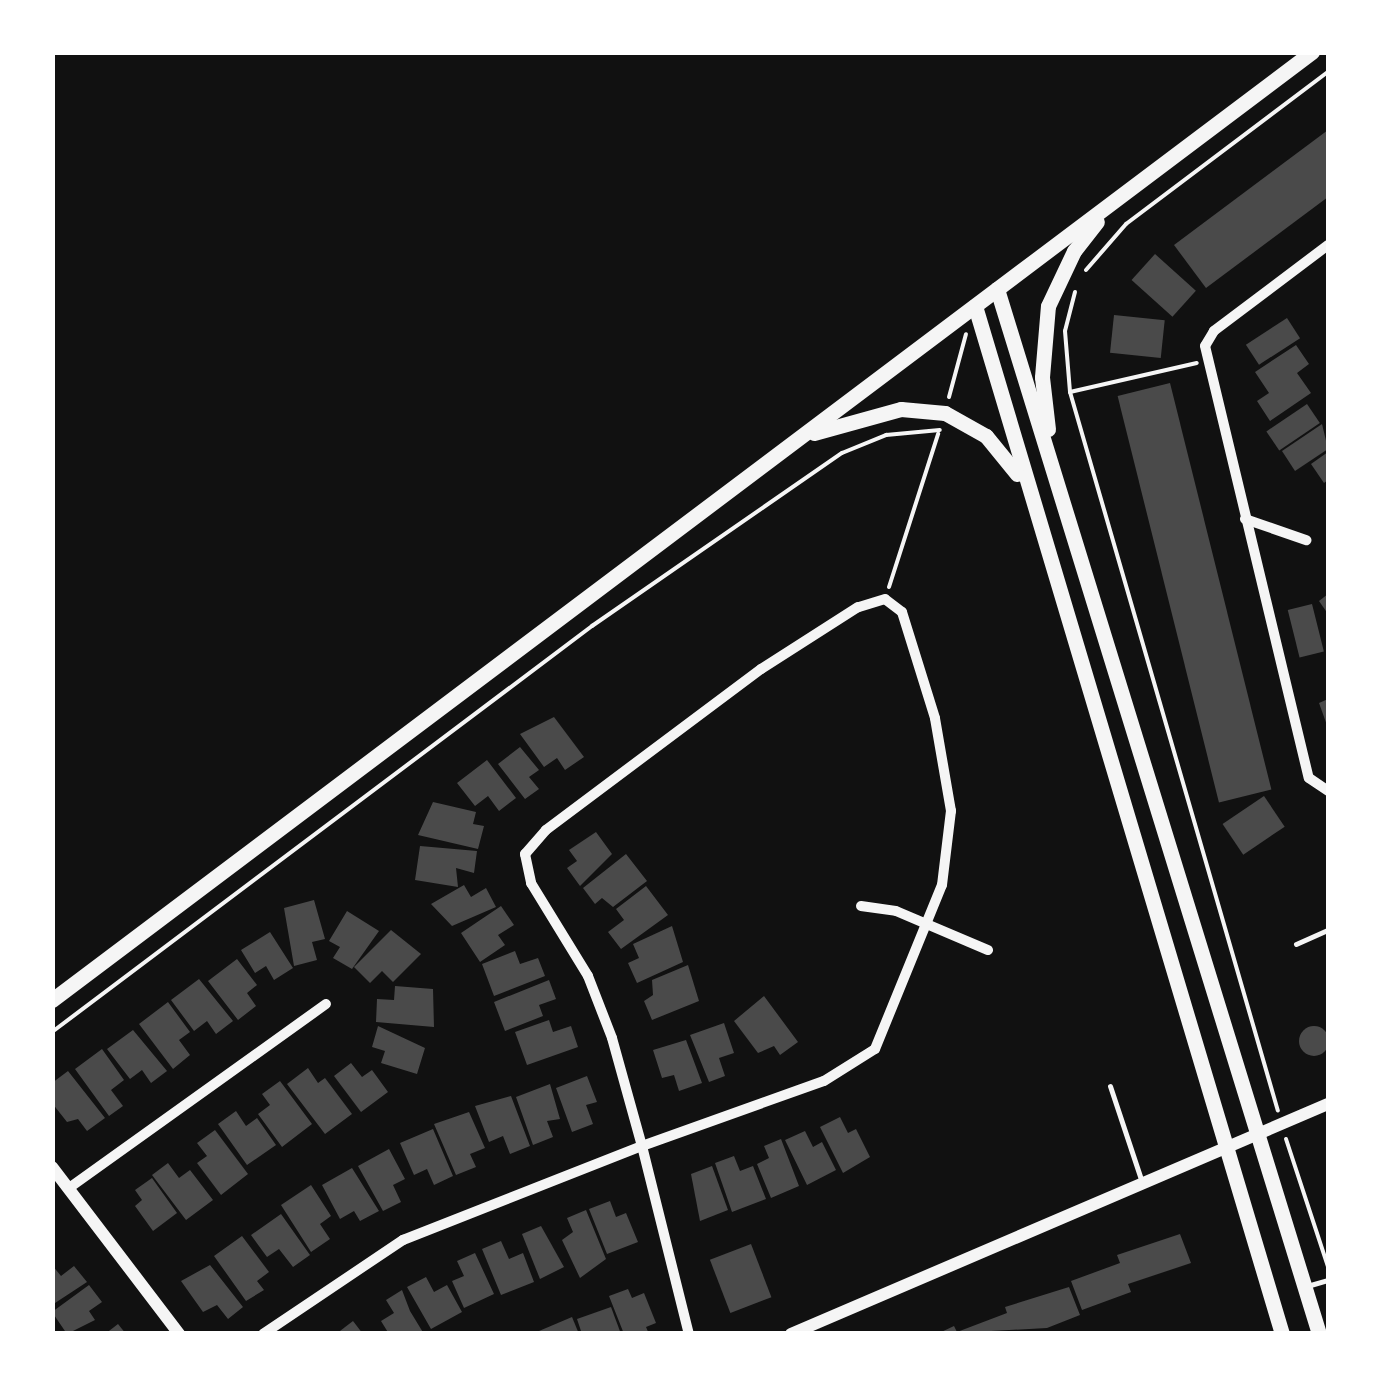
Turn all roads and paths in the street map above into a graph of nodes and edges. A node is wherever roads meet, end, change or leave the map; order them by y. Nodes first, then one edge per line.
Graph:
1 (1312, 52) edge
2 (1328, 72) edge
3 (1116, 200) junction
4 (1328, 245) edge
5 (997, 290) junction
6 (974, 306) junction
7 (966, 334) dead end
8 (1206, 361) junction
9 (1070, 392) junction
10 (946, 406) dead end
11 (942, 424) dead end
12 (938, 434) junction
13 (800, 437) junction
14 (1057, 482) junction
15 (1028, 490) junction
16 (1245, 519) junction
17 (1306, 540) dead end
18 (885, 598) junction
19 (1325, 790) edge
20 (861, 906) dead end
21 (929, 924) junction
22 (1328, 930) edge
23 (1296, 944) dead end
24 (988, 950) dead end
25 (52, 1000) edge
26 (326, 1004) dead end
27 (52, 1032) edge
28 (1110, 1086) dead end
29 (1328, 1104) edge
30 (1282, 1126) junction
31 (1260, 1135) junction
32 (642, 1146) junction
33 (1226, 1150) junction
34 (52, 1167) edge
35 (1143, 1185) junction
36 (69, 1188) junction
37 (1328, 1267) edge
38 (1328, 1280) edge
39 (1304, 1287) junction
40 (180, 1334) edge
41 (263, 1334) edge
42 (688, 1334) edge
43 (790, 1334) edge
44 (1282, 1334) edge
45 (1318, 1334) edge

1 - 3 main road
2 - 9 path
3 - 5 main road
3 - 14 main road
4 - 8 street
5 - 6 main road
5 - 14 main road
6 - 13 main road
6 - 15 main road
7 - 10 path
8 - 9 path
8 - 16 street
9 - 30 path
11 - 12 path
12 - 18 path
12 - 27 path
13 - 15 main road
13 - 25 main road
14 - 31 main road
15 - 33 main road
16 - 17 street
16 - 19 street
18 - 21 street
18 - 32 street
20 - 21 street
21 - 24 street
21 - 32 street
22 - 23 lane
26 - 36 street
28 - 35 lane
29 - 30 street
30 - 31 street
30 - 37 path
31 - 33 street
31 - 39 main road
32 - 41 street
32 - 42 street
33 - 35 street
33 - 44 main road
34 - 36 street
35 - 43 street
36 - 40 street
38 - 39 lane
39 - 45 main road

